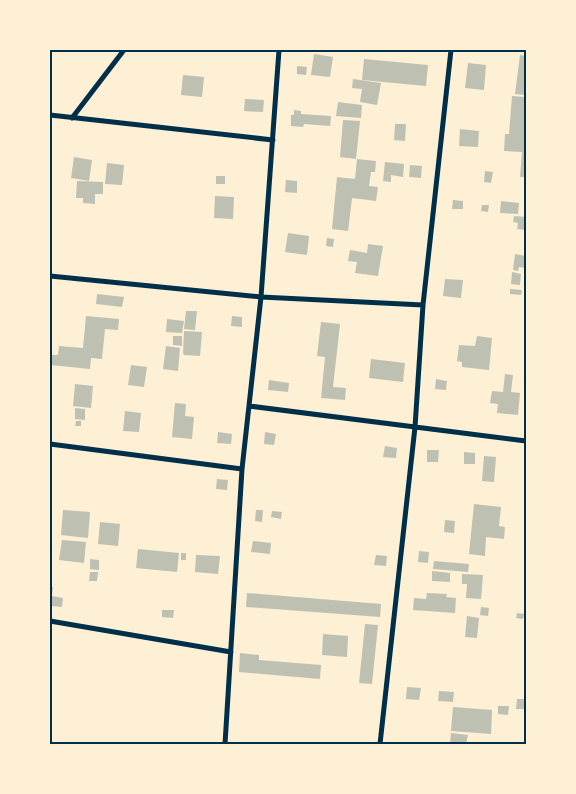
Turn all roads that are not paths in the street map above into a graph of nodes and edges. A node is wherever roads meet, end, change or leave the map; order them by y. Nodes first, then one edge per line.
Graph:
1 (124, 50) edge
2 (279, 50) edge
3 (451, 50) edge
4 (50, 116) edge
5 (72, 118) junction
6 (273, 140) junction
7 (50, 276) edge
8 (261, 297) junction
9 (423, 305) junction
10 (250, 406) junction
11 (415, 427) junction
12 (526, 441) edge
13 (50, 444) edge
14 (242, 469) junction
15 (50, 621) edge
16 (231, 652) junction
17 (225, 744) edge
18 (380, 744) edge

1 - 5 street
2 - 6 street
3 - 9 street
4 - 5 street
5 - 6 street
6 - 8 street
7 - 8 street
8 - 9 street
8 - 10 street
9 - 11 street
10 - 11 street
10 - 14 street
11 - 12 street
11 - 18 street
13 - 14 street
14 - 16 street
15 - 16 street
16 - 17 street

